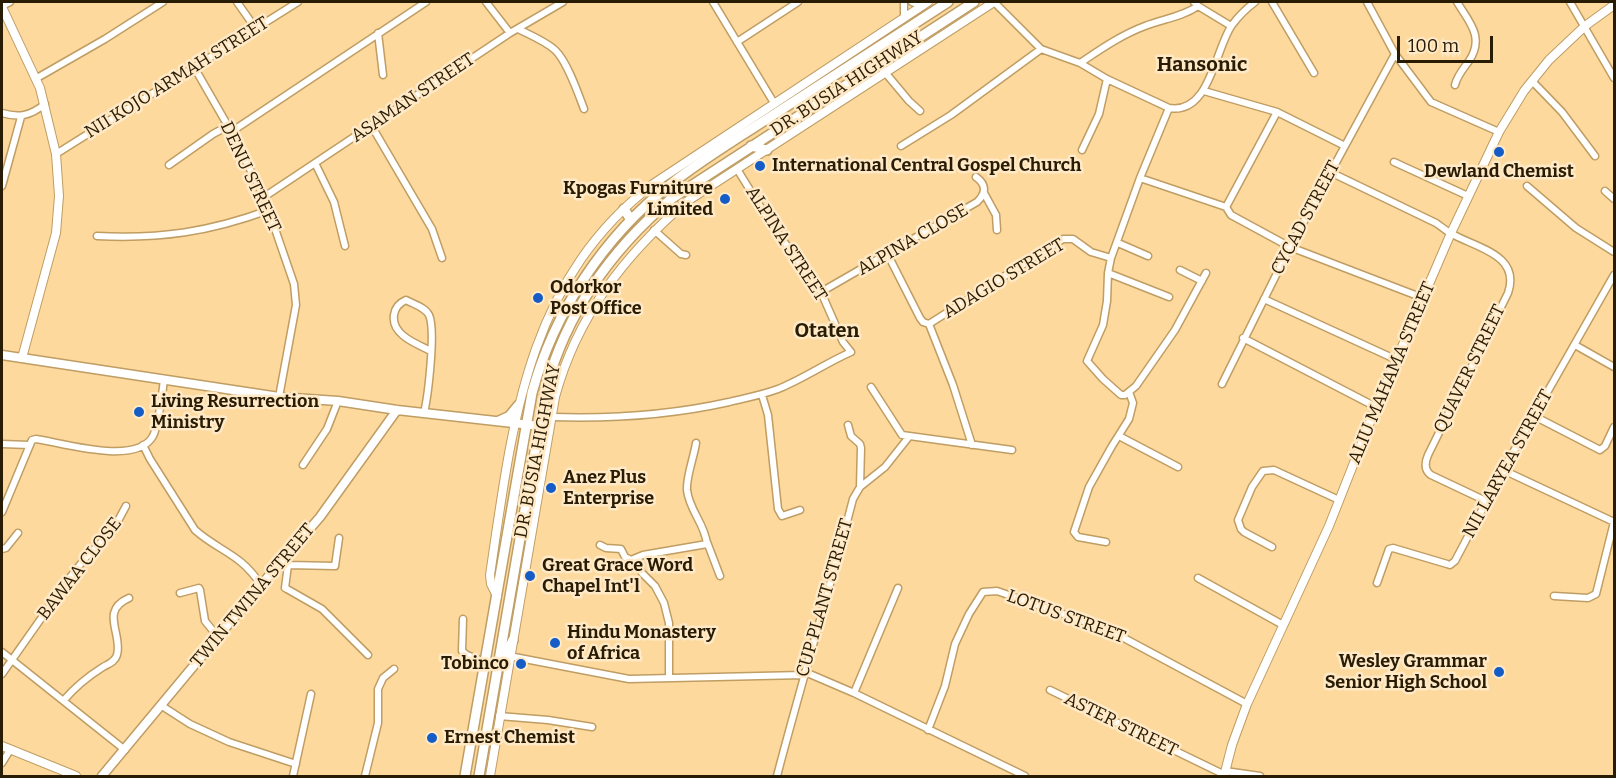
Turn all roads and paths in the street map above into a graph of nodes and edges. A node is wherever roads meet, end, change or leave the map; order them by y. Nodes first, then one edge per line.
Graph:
1 (10, 2) edge
2 (164, 2) edge
3 (237, 2) edge
4 (298, 2) edge
5 (426, 2) edge
6 (486, 2) edge
7 (563, 2) edge
8 (712, 2) edge
9 (798, 2) edge
10 (904, 2) edge
11 (912, 2) edge
12 (948, 2) edge
13 (974, 2) edge
14 (994, 2) edge
15 (1255, 2) edge
16 (1272, 2) edge
17 (1367, 2) edge
18 (1457, 2) edge
19 (1570, 2) edge
20 (925, 4) edge
21 (1196, 4) edge
22 (1614, 5) edge
23 (2, 7) edge
24 (939, 8) junction
25 (904, 17) junction
26 (947, 19) junction
27 (1231, 26) junction
28 (1585, 26) junction
29 (256, 29) junction
30 (519, 29) junction
31 (378, 33) junction
32 (510, 33) junction
33 (737, 42) junction
34 (1041, 49) junction
35 (1395, 54) junction
36 (1080, 63) junction
37 (878, 64) junction
38 (194, 67) junction
39 (885, 73) junction
40 (1314, 73) dead end
41 (383, 75) dead end
42 (37, 78) junction
43 (1614, 78) edge
44 (1107, 79) junction
45 (1532, 81) junction
46 (1455, 85) dead end
47 (1204, 91) junction
48 (774, 103) junction
49 (45, 104) junction
50 (1169, 108) junction
51 (584, 109) dead end
52 (920, 111) dead end
53 (1277, 112) junction
54 (2, 113) edge
55 (21, 117) junction
56 (371, 125) junction
57 (229, 129) junction
58 (1498, 132) junction
59 (751, 146) junction
60 (901, 146) dead end
61 (1345, 146) junction
62 (766, 150) junction
63 (1082, 150) dead end
64 (56, 154) junction
65 (1595, 156) dead end
66 (1394, 162) dead end
67 (315, 163) junction
68 (169, 165) dead end
69 (736, 169) junction
70 (1330, 172) junction
71 (976, 177) dead end
72 (1140, 178) junction
73 (2, 186) edge
74 (1527, 186) dead end
75 (1605, 191) dead end
76 (984, 193) junction
77 (1468, 196) junction
78 (264, 197) junction
79 (1614, 199) edge
80 (1226, 207) junction
81 (624, 209) junction
82 (269, 210) junction
83 (632, 220) junction
84 (654, 230) junction
85 (997, 230) dead end
86 (1450, 233) junction
87 (97, 236) dead end
88 (1118, 243) junction
89 (345, 246) dead end
90 (1290, 247) junction
91 (1614, 252) edge
92 (686, 255) dead end
93 (888, 255) junction
94 (1148, 256) dead end
95 (442, 258) dead end
96 (1111, 258) junction
97 (1180, 270) dead end
98 (1108, 273) junction
99 (1206, 273) dead end
100 (1614, 275) edge
101 (1202, 281) junction
102 (821, 292) junction
103 (1169, 297) dead end
104 (1423, 298) junction
105 (1264, 299) junction
106 (929, 324) junction
107 (1243, 338) junction
108 (1575, 345) junction
109 (431, 351) junction
110 (2, 355) edge
111 (22, 358) junction
112 (543, 358) junction
113 (1397, 360) junction
114 (1614, 367) edge
115 (164, 380) junction
116 (1222, 384) dead end
117 (871, 387) dead end
118 (1129, 392) junction
119 (762, 395) junction
120 (279, 398) junction
121 (338, 401) junction
122 (518, 405) junction
123 (1376, 407) junction
124 (397, 410) junction
125 (424, 413) junction
126 (1534, 416) junction
127 (552, 417) junction
128 (498, 421) junction
129 (514, 423) junction
130 (526, 424) junction
131 (848, 425) dead end
132 (540, 426) junction
133 (1614, 427) edge
134 (1119, 436) junction
135 (908, 438) junction
136 (696, 443) dead end
137 (2, 444) edge
138 (29, 445) junction
139 (143, 445) junction
140 (972, 445) junction
141 (1012, 450) dead end
142 (303, 465) dead end
143 (1179, 467) dead end
144 (1503, 470) junction
145 (860, 487) junction
146 (1339, 500) junction
147 (1486, 501) junction
148 (126, 506) dead end
149 (800, 510) dead end
150 (2, 512) edge
151 (1614, 522) edge
152 (18, 533) dead end
153 (339, 538) dead end
154 (707, 541) junction
155 (1106, 542) dead end
156 (600, 545) dead end
157 (519, 547) junction
158 (1272, 548) dead end
159 (2, 549) edge
160 (631, 560) junction
161 (285, 563) junction
162 (720, 576) dead end
163 (1198, 578) dead end
164 (1377, 583) dead end
165 (261, 585) junction
166 (898, 588) dead end
167 (180, 593) dead end
168 (497, 596) junction
169 (1554, 596) dead end
170 (129, 598) dead end
171 (463, 619) dead end
172 (1283, 625) junction
173 (218, 637) junction
174 (513, 640) joint
175 (500, 650) junction
176 (2, 652) edge
177 (368, 655) dead end
178 (12, 659) junction
179 (485, 662) junction
180 (506, 662) junction
181 (394, 669) dead end
182 (2, 674) edge
183 (495, 674) junction
184 (804, 674) junction
185 (669, 678) junction
186 (1050, 690) dead end
187 (854, 693) junction
188 (311, 694) dead end
189 (64, 700) junction
190 (1247, 704) junction
191 (162, 706) junction
192 (499, 716) junction
193 (592, 727) dead end
194 (928, 729) junction
195 (6, 748) edge
196 (125, 750) junction
197 (2, 763) edge
198 (296, 765) junction
199 (1013, 774) edge
200 (1225, 774) edge
201 (76, 777) edge
202 (102, 777) edge
203 (294, 777) edge
204 (365, 777) edge
205 (465, 777) edge
206 (479, 777) edge
207 (490, 777) edge
208 (777, 777) edge
209 (1025, 777) edge
210 (1260, 777) edge

1 - 23 street
2 - 42 street
3 - 29 street
4 - 29 street, NII KOJO ARMAH STREET
5 - 31 street
6 - 32 street
7 - 30 street, ASAMAN STREET
8 - 33 street
9 - 33 street
10 - 25 street
11 - 20 street
12 - 24 highway, DR. BUSIA HIGHWAY
13 - 26 highway, DR. BUSIA HIGHWAY
14 - 34 street
14 - 39 street, DR. BUSIA HIGHWAY
15 - 27 street
16 - 40 street
17 - 35 street
18 - 46 street
19 - 28 street
20 - 25 street, DR. BUSIA HIGHWAY
21 - 27 street
21 - 36 street
22 - 28 street, ALIU MAHAMA STREET
23 - 42 street
24 - 26 highway
24 - 83 highway, DR. BUSIA HIGHWAY
25 - 48 street, DR. BUSIA HIGHWAY
26 - 37 highway, DR. BUSIA HIGHWAY
27 - 47 street
28 - 43 street
28 - 45 street, ALIU MAHAMA STREET
29 - 38 street, NII KOJO ARMAH STREET
30 - 32 street, ASAMAN STREET
30 - 51 street
31 - 41 street
31 - 57 street
32 - 56 street, ASAMAN STREET
33 - 48 street
34 - 36 street
34 - 60 street
35 - 58 street
35 - 61 street, CYCAD STREET
36 - 44 street
37 - 39 street
37 - 59 highway, DR. BUSIA HIGHWAY
38 - 57 street, DENU STREET
38 - 64 street, NII KOJO ARMAH STREET
39 - 52 street
39 - 62 street, DR. BUSIA HIGHWAY
42 - 49 street
44 - 50 street
44 - 63 street
45 - 58 street, ALIU MAHAMA STREET
45 - 65 street
47 - 50 street
47 - 53 street
48 - 81 street, DR. BUSIA HIGHWAY
49 - 55 street
49 - 64 street
50 - 72 street
53 - 61 street
53 - 80 street
54 - 55 street
55 - 73 street
56 - 67 street, ASAMAN STREET
56 - 95 street
57 - 68 street
57 - 78 street, DENU STREET
58 - 77 street, ALIU MAHAMA STREET
59 - 62 highway
59 - 132 highway, DR. BUSIA HIGHWAY
61 - 70 street, CYCAD STREET
62 - 69 street, DR. BUSIA HIGHWAY
64 - 111 street
66 - 77 street
67 - 78 street, ASAMAN STREET
67 - 89 street
69 - 84 street, DR. BUSIA HIGHWAY
69 - 102 street, ALPINA STREET
70 - 86 street
70 - 90 street, CYCAD STREET
71 - 76 street, ALPINA CLOSE
72 - 80 street
72 - 88 street
74 - 91 street
75 - 79 street
76 - 85 street
76 - 93 street, ALPINA CLOSE
77 - 86 street, ALIU MAHAMA STREET
78 - 82 street, DENU STREET
80 - 90 street
81 - 83 highway
81 - 122 street, DR. BUSIA HIGHWAY
82 - 87 street
82 - 120 street, DENU STREET
83 - 112 highway, DR. BUSIA HIGHWAY
84 - 92 street
84 - 127 street, DR. BUSIA HIGHWAY
86 - 104 street, ALIU MAHAMA STREET
86 - 147 street, QUAVER STREET
88 - 94 street
88 - 96 street
90 - 104 street
90 - 105 street, CYCAD STREET
93 - 102 street, ALPINA CLOSE
93 - 106 street
96 - 98 street
96 - 106 street, ADAGIO STREET
97 - 101 street
98 - 103 street
98 - 118 street
99 - 101 street
100 - 108 street, NII LARYEA STREET
101 - 118 street
102 - 119 street, ALPINA STREET
104 - 113 street, ALIU MAHAMA STREET
105 - 107 street, CYCAD STREET
105 - 113 street
106 - 140 street
107 - 116 street, CYCAD STREET
107 - 123 street
108 - 114 street
108 - 126 street, NII LARYEA STREET
109 - 109 street
109 - 125 street
110 - 111 main road
111 - 115 main road
112 - 130 highway, DR. BUSIA HIGHWAY
112 - 132 highway
113 - 123 street, ALIU MAHAMA STREET
115 - 120 main road
115 - 139 street
117 - 135 street
118 - 134 street
119 - 127 street
119 - 149 street
120 - 121 main road
121 - 124 main road
121 - 142 street
122 - 128 main road
122 - 129 street, DR. BUSIA HIGHWAY
123 - 146 street, ALIU MAHAMA STREET
124 - 125 main road
124 - 161 main road, TWIN TWINA STREET
125 - 128 main road
126 - 133 street
126 - 144 street, NII LARYEA STREET
127 - 174 street, DR. BUSIA HIGHWAY
128 - 129 main road
129 - 130 main road
129 - 168 street, DR. BUSIA HIGHWAY
130 - 132 main road
130 - 157 highway
130 - 168 highway, DR. BUSIA HIGHWAY
131 - 145 street, CUP PLANT STREET
132 - 157 highway, DR. BUSIA HIGHWAY
134 - 143 street
134 - 155 street
135 - 140 street
135 - 145 street
136 - 154 street
137 - 138 street
138 - 139 street
138 - 150 street
139 - 165 street
140 - 141 street
144 - 147 street, NII LARYEA STREET
144 - 151 street
145 - 184 street, CUP PLANT STREET
146 - 158 street
146 - 172 street, ALIU MAHAMA STREET
147 - 164 street, NII LARYEA STREET
148 - 178 street, BAWAA CLOSE
151 - 169 street
152 - 159 street
153 - 161 street
154 - 160 street
154 - 162 street
156 - 160 street
157 - 175 highway, DR. BUSIA HIGHWAY
160 - 185 street
161 - 165 main road, TWIN TWINA STREET
161 - 177 street
163 - 172 street
165 - 173 main road, TWIN TWINA STREET
166 - 187 street
167 - 173 street
168 - 179 highway, DR. BUSIA HIGHWAY
170 - 189 street
171 - 179 street
172 - 190 street, ALIU MAHAMA STREET
173 - 191 main road, TWIN TWINA STREET
174 - 180 highway
175 - 180 highway
175 - 183 highway, DR. BUSIA HIGHWAY
176 - 178 street
178 - 182 street, BAWAA CLOSE
178 - 189 street
179 - 205 highway, DR. BUSIA HIGHWAY
180 - 183 highway
180 - 185 street
180 - 192 street
181 - 204 street
183 - 206 highway, DR. BUSIA HIGHWAY
184 - 185 street
184 - 187 street
184 - 208 street, CUP PLANT STREET
186 - 200 street, ASTER STREET
187 - 194 street
188 - 198 street
189 - 196 street
190 - 194 street, LOTUS STREET
190 - 200 street, ALIU MAHAMA STREET
191 - 196 main road, TWIN TWINA STREET
191 - 198 street
192 - 193 street
192 - 207 street
194 - 199 street
195 - 197 street
195 - 201 street
196 - 202 main road, TWIN TWINA STREET
198 - 203 street
199 - 209 street
200 - 210 street, ASTER STREET

